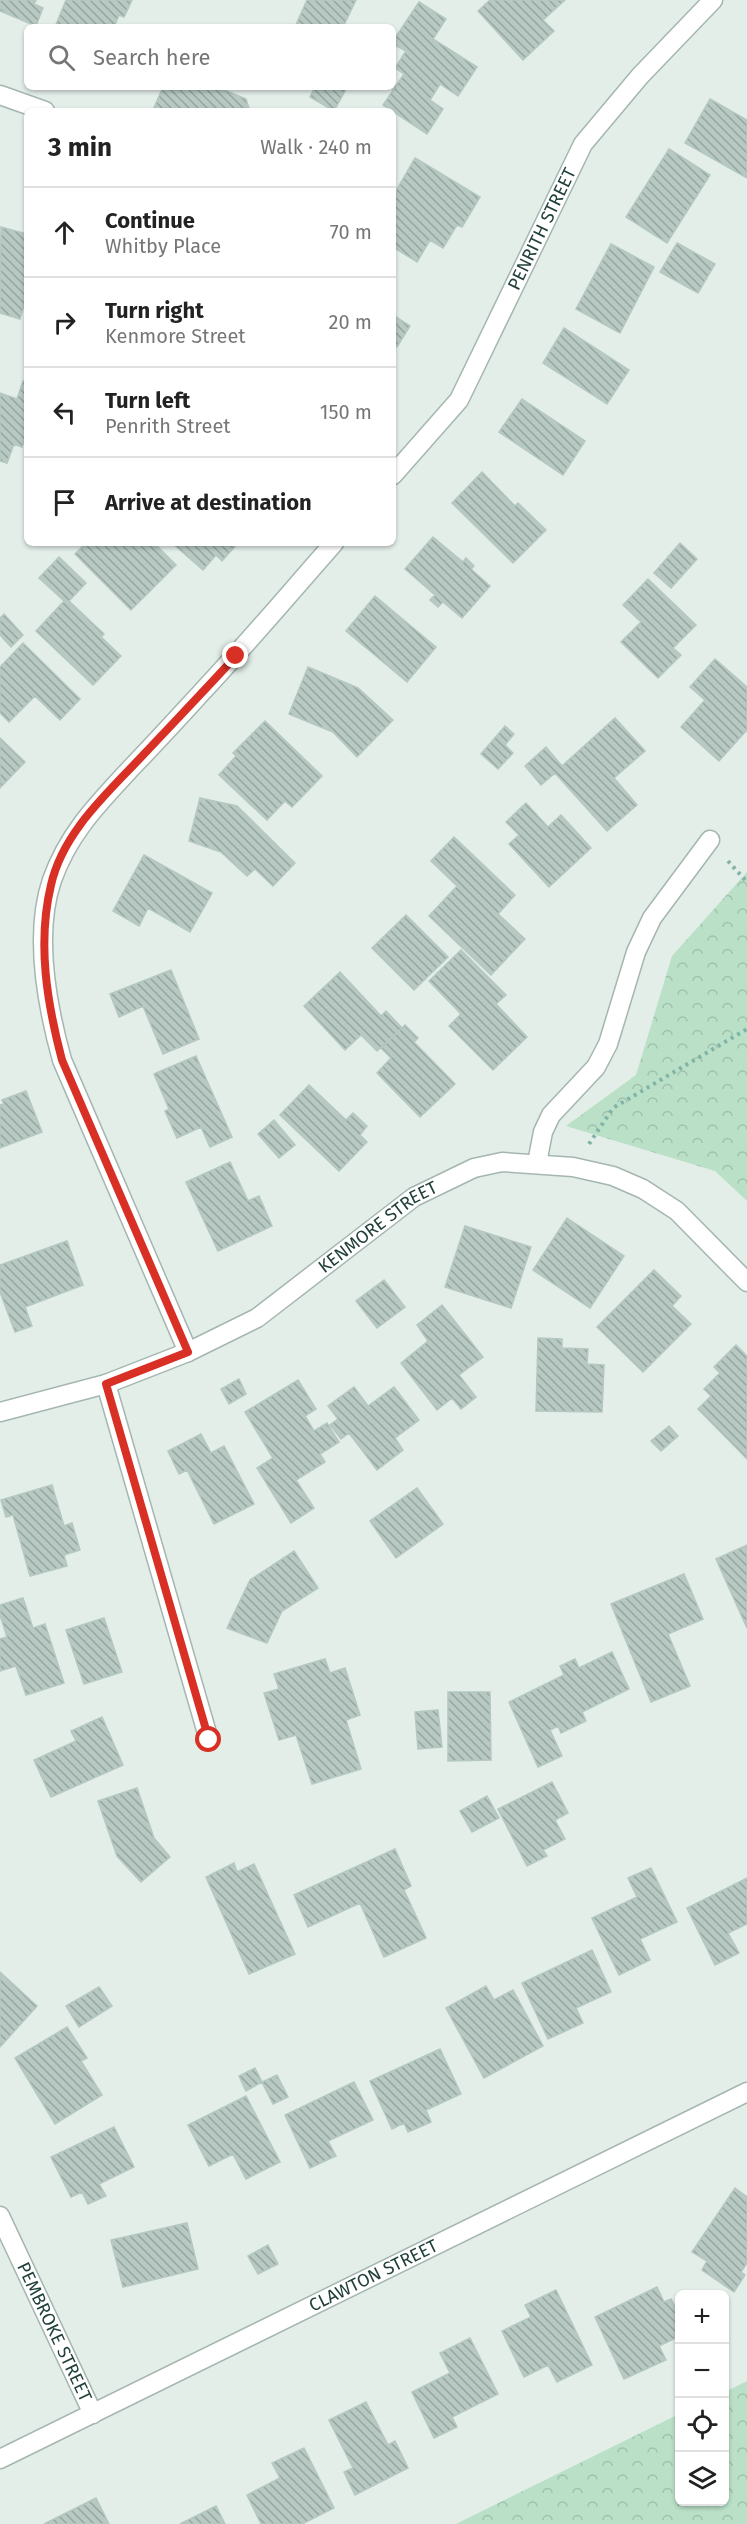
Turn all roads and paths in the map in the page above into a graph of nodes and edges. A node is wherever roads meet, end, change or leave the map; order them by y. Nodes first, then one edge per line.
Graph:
1 (713, 0) edge
2 (0, 95) edge
3 (37, 108) edge
4 (396, 472) edge
5 (331, 546) edge
6 (710, 840) dead end
7 (747, 1029) edge
8 (537, 1163) junction
9 (573, 1167) junction
10 (747, 1282) edge
11 (188, 1352) junction
12 (106, 1384) junction
13 (0, 1412) edge
14 (209, 1740) dead end
15 (747, 2092) edge
16 (0, 2216) edge
17 (93, 2414) junction
18 (0, 2459) edge

1 - 4 street, PENRITH STREET
2 - 3 street
5 - 11 street
6 - 8 street
7 - 9 path
8 - 9 street, KENMORE STREET
8 - 11 street, KENMORE STREET
9 - 10 street, KENMORE STREET
11 - 12 street, KENMORE STREET
12 - 13 street, KENMORE STREET
12 - 14 street
15 - 17 street, CLAWTON STREET
16 - 17 street, PEMBROKE STREET
17 - 18 street, CLAWTON STREET

